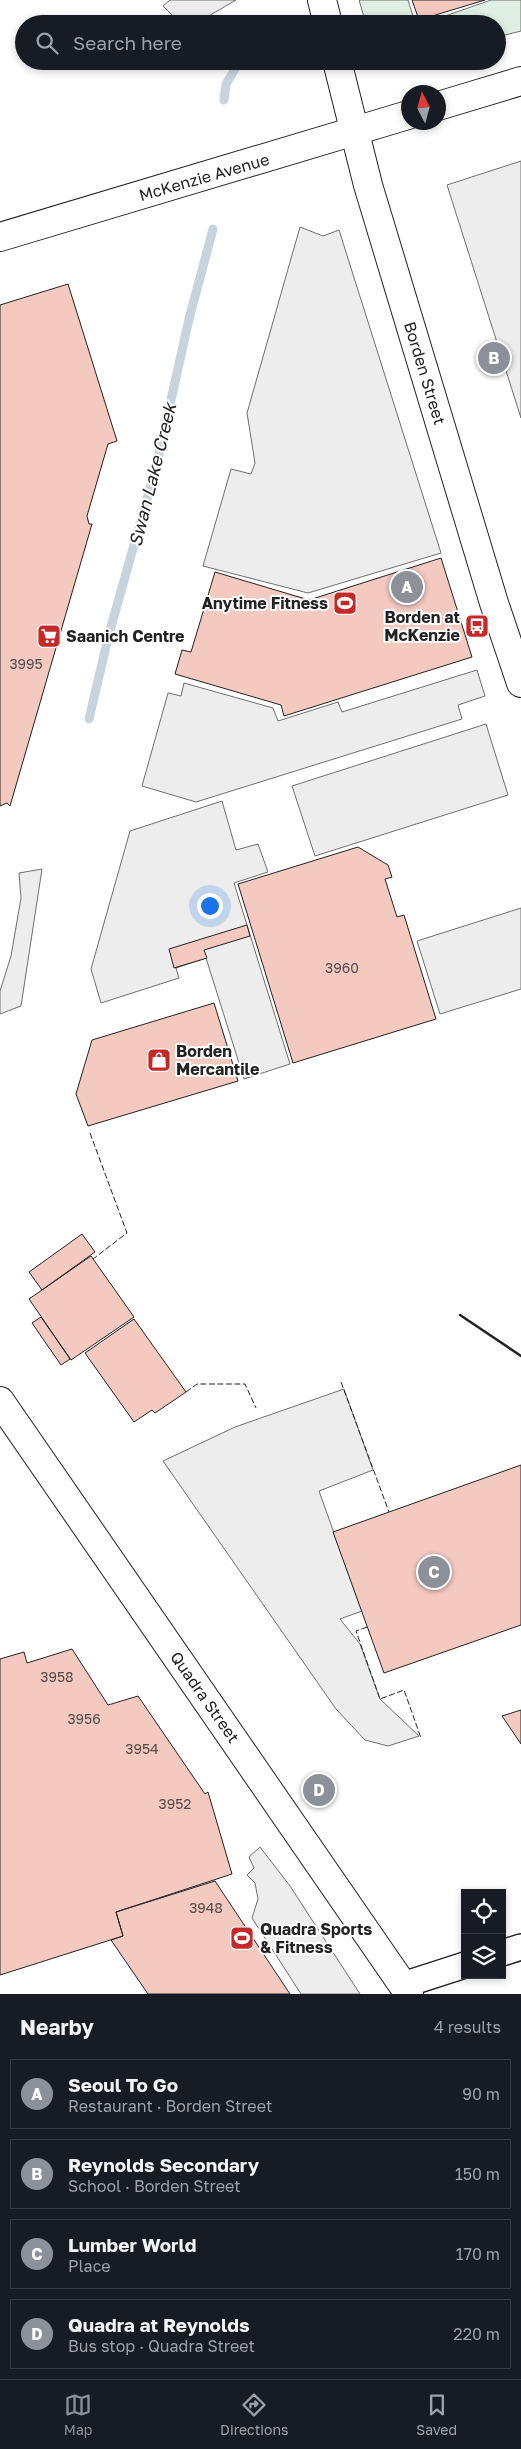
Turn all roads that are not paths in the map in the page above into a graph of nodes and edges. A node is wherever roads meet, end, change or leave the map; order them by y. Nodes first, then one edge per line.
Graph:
1 (322, 0) edge
2 (326, 15) edge
3 (339, 70) edge
4 (521, 81) edge
5 (446, 104) edge
6 (401, 117) edge
7 (355, 132) junction
8 (0, 237) edge
9 (521, 683) edge
10 (0, 1401) edge
11 (521, 1947) edge
12 (506, 1952) edge
13 (461, 1967) edge
14 (406, 1990) edge

1 - 2 main road
3 - 7 main road, Borden Street
4 - 5 main road
6 - 7 main road, McKenzie Avenue
7 - 8 main road, McKenzie Avenue
7 - 9 main road, Borden Street
10 - 14 main road, Quadra Street
11 - 12 street
13 - 14 street

